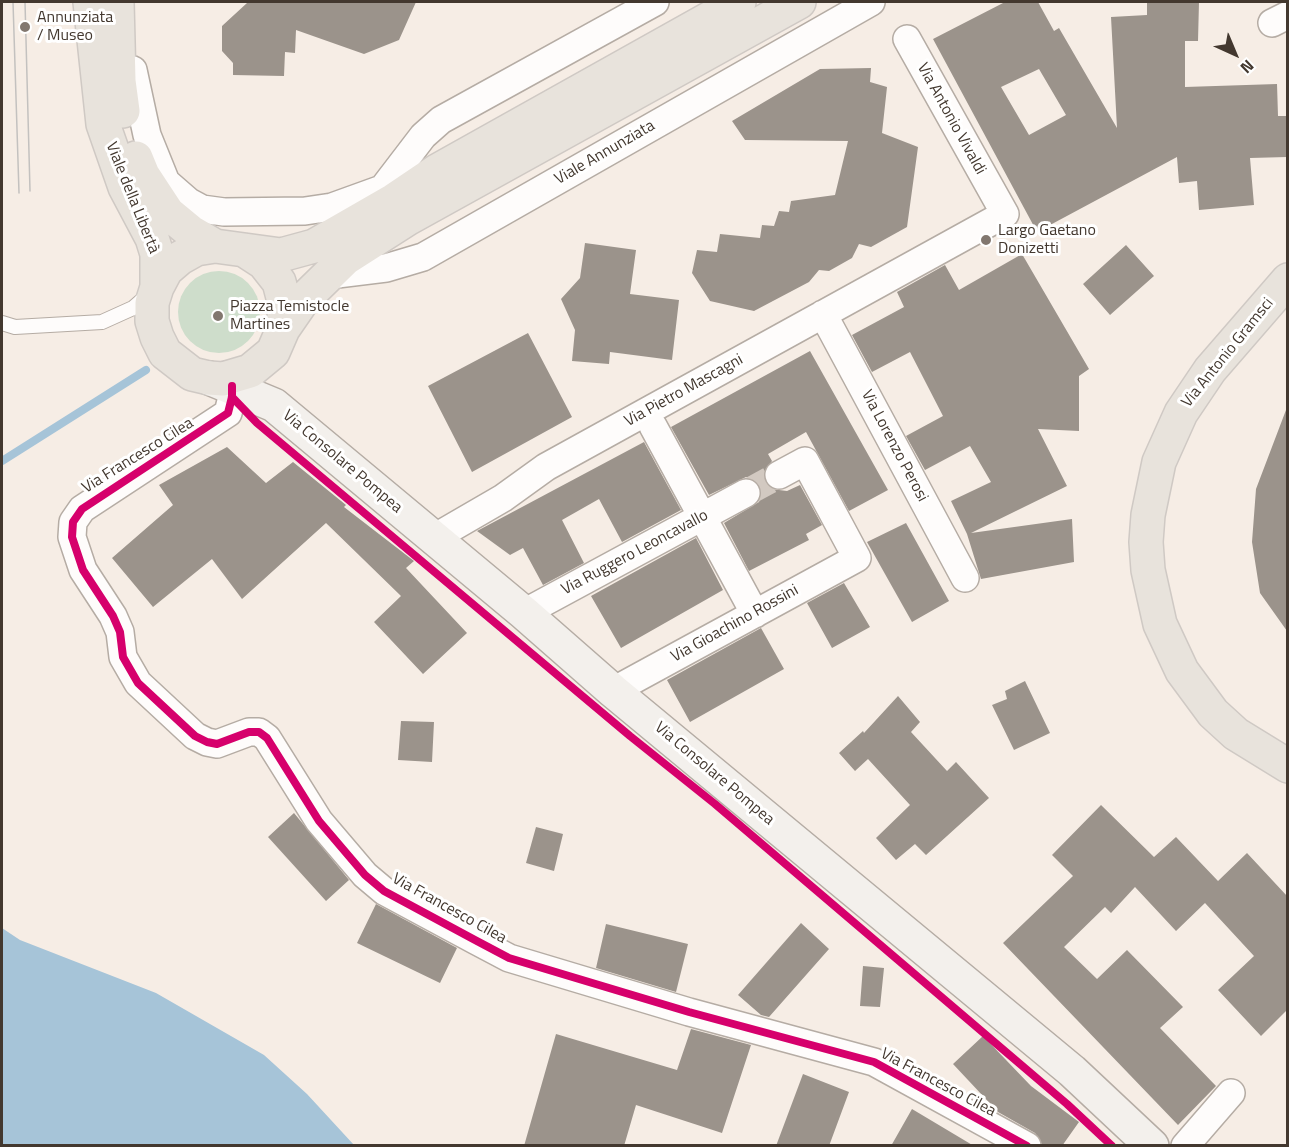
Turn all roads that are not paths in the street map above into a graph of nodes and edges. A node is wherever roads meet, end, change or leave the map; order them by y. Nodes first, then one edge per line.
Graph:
1 (90, 2) edge
2 (117, 2) edge
3 (127, 2) edge
4 (655, 2) edge
5 (739, 2) edge
6 (799, 2) edge
7 (866, 3) edge
8 (907, 39) dead end
9 (437, 171) junction
10 (384, 187) junction
11 (996, 199) joint
12 (230, 248) junction
13 (328, 275) junction
14 (1287, 280) edge
15 (157, 287) junction
16 (823, 315) junction
17 (2, 323) edge
18 (278, 340) junction
19 (807, 343) dead end
20 (220, 382) junction
21 (274, 405) junction
22 (653, 426) junction
23 (779, 475) tunnel mouth
24 (746, 493) tunnel mouth
25 (503, 498) junction
26 (702, 517) junction
27 (434, 538) junction
28 (965, 578) dead end
29 (524, 613) junction
30 (755, 614) junction
31 (613, 691) junction
32 (1287, 766) edge
33 (1231, 1093) dead end
34 (1027, 1146) edge
35 (1152, 1146) edge
36 (1185, 1146) edge

1 - 15 main road, Viale della Libertà
2 - 12 main road, Viale della Libertà
3 - 10 street
4 - 10 street
5 - 9 main road
6 - 13 main road
7 - 13 street, Viale Annunziata
8 - 11 street, Via Antonio Vivaldi
9 - 10 street
9 - 12 main road
11 - 16 street, Via Pietro Mascagni
12 - 15 main road
12 - 18 main road
13 - 18 main road
14 - 32 main road, Via Antonio Gramsci
15 - 17 lane
15 - 20 main road
16 - 25 street, Via Pietro Mascagni
16 - 28 street, Via Lorenzo Perosi
18 - 20 main road
18 - 21 main road, Via Consolare Pompea
19 - 22 street
20 - 21 main road, Via Consolare Pompea
20 - 34 street, Via Francesco Cilea
21 - 27 main road, Via Consolare Pompea
22 - 25 street
22 - 26 street
23 - 30 street, Via Gioachino Rossini
24 - 26 street, Via Ruggero Leoncavallo
25 - 27 street, Via Pietro Mascagni
26 - 29 street, Via Ruggero Leoncavallo
26 - 30 street
27 - 29 main road, Via Consolare Pompea
29 - 31 main road, Via Consolare Pompea
30 - 31 street, Via Gioachino Rossini
31 - 35 main road, Via Consolare Pompea
33 - 36 street

